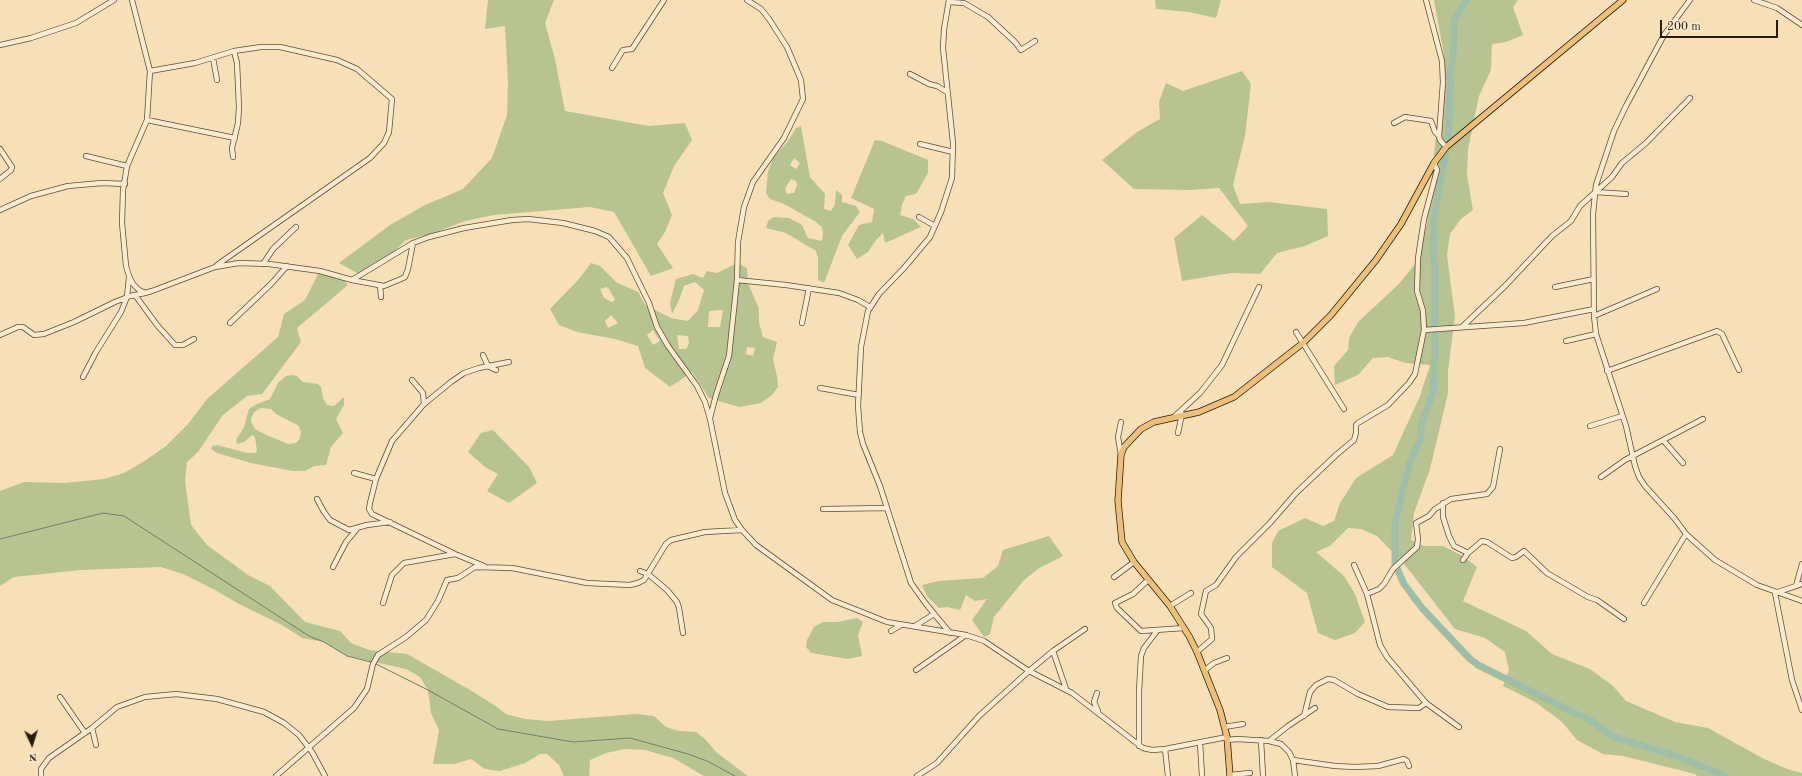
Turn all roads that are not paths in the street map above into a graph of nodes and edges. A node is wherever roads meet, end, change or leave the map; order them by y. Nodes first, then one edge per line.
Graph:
1 (114, 0) edge
2 (132, 0) edge
3 (664, 0) edge
4 (747, 0) edge
5 (1426, 0) edge
6 (1623, 0) edge
7 (1690, 0) edge
8 (1754, 0) edge
9 (949, 1) edge
10 (1802, 25) edge
11 (1035, 41) dead end
12 (0, 45) edge
13 (234, 51) junction
14 (213, 58) junction
15 (612, 68) dead end
16 (150, 71) junction
17 (910, 74) dead end
18 (217, 80) dead end
19 (947, 92) junction
20 (1690, 98) dead end
21 (147, 120) junction
22 (1394, 123) dead end
23 (1439, 136) junction
24 (235, 138) junction
25 (920, 144) dead end
26 (1446, 147) junction
27 (0, 149) edge
28 (953, 152) junction
29 (86, 156) dead end
30 (233, 157) dead end
31 (1434, 163) junction
32 (127, 166) junction
33 (0, 179) edge
34 (125, 184) junction
35 (1595, 192) junction
36 (1626, 194) dead end
37 (0, 210) edge
38 (919, 217) dead end
39 (935, 226) junction
40 (296, 227) dead end
41 (413, 243) junction
42 (263, 264) junction
43 (215, 266) junction
44 (287, 266) junction
45 (129, 276) junction
46 (1594, 279) junction
47 (352, 280) junction
48 (737, 280) junction
49 (380, 285) junction
50 (1259, 287) dead end
51 (1555, 287) dead end
52 (809, 288) junction
53 (1657, 289) dead end
54 (145, 293) junction
55 (135, 295) junction
56 (381, 297) dead end
57 (127, 298) junction
58 (870, 307) junction
59 (1594, 309) junction
60 (1594, 316) junction
61 (230, 323) dead end
62 (802, 323) dead end
63 (1462, 327) junction
64 (1424, 330) junction
65 (1296, 332) dead end
66 (1596, 334) junction
67 (0, 335) edge
68 (194, 339) dead end
69 (1566, 341) dead end
70 (1303, 343) junction
71 (483, 355) dead end
72 (509, 362) dead end
73 (488, 366) junction
74 (496, 370) dead end
75 (1739, 370) dead end
76 (1607, 371) junction
77 (83, 377) dead end
78 (412, 380) dead end
79 (820, 388) dead end
80 (859, 395) junction
81 (424, 404) junction
82 (1344, 409) dead end
83 (1182, 414) junction
84 (1175, 416) junction
85 (1622, 416) junction
86 (710, 419) junction
87 (1703, 419) dead end
88 (1121, 422) dead end
89 (1590, 426) dead end
90 (1178, 433) dead end
91 (1663, 440) junction
92 (1500, 449) dead end
93 (1121, 454) junction
94 (1633, 456) junction
95 (1683, 463) dead end
96 (354, 473) dead end
97 (1602, 476) dead end
98 (376, 479) junction
99 (318, 499) dead end
100 (1443, 503) junction
101 (887, 508) junction
102 (823, 509) dead end
103 (392, 522) junction
104 (357, 529) junction
105 (742, 530) junction
106 (1686, 534) junction
107 (1468, 553) junction
108 (455, 554) junction
109 (1463, 560) dead end
110 (1134, 562) junction
111 (1802, 564) edge
112 (1354, 565) dead end
113 (332, 567) dead end
114 (487, 567) junction
115 (640, 571) dead end
116 (648, 574) junction
117 (1114, 577) dead end
118 (1148, 580) junction
119 (1802, 584) edge
120 (1796, 586) junction
121 (1191, 593) dead end
122 (1775, 593) junction
123 (1367, 594) junction
124 (1802, 601) edge
125 (383, 603) dead end
126 (1644, 603) dead end
127 (1170, 606) junction
128 (934, 614) junction
129 (1624, 619) dead end
130 (901, 625) junction
131 (915, 626) junction
132 (1184, 628) junction
133 (1085, 629) dead end
134 (891, 631) dead end
135 (1157, 631) junction
136 (683, 633) dead end
137 (950, 633) junction
138 (966, 635) junction
139 (1053, 651) junction
140 (1197, 652) junction
141 (1227, 658) dead end
142 (916, 670) dead end
143 (1205, 670) junction
144 (1029, 671) junction
145 (1066, 689) junction
146 (1097, 692) dead end
147 (60, 697) dead end
148 (1426, 703) junction
149 (1315, 708) dead end
150 (1802, 710) edge
151 (1100, 714) junction
152 (1304, 716) junction
153 (1243, 724) dead end
154 (1224, 727) junction
155 (1459, 727) dead end
156 (92, 728) junction
157 (85, 733) junction
158 (1227, 738) junction
159 (1261, 740) junction
160 (1269, 741) junction
161 (1200, 742) junction
162 (96, 745) dead end
163 (308, 746) junction
164 (1139, 746) junction
165 (1165, 749) junction
166 (1293, 760) junction
167 (1409, 766) dead end
168 (1250, 773) dead end
169 (41, 776) edge
170 (276, 776) edge
171 (325, 776) edge
172 (917, 776) edge
173 (1168, 776) edge
174 (1202, 776) edge
175 (1230, 776) edge
176 (1263, 776) edge
177 (1294, 776) edge

1 - 12 street
2 - 16 street
3 - 15 street
4 - 48 street
5 - 23 street
6 - 26 main road
7 - 35 street
8 - 10 street
9 - 11 street
9 - 19 street
13 - 14 street
13 - 24 street
13 - 43 street
14 - 16 street
14 - 18 street
16 - 21 street
17 - 19 street
19 - 28 street
20 - 35 street
21 - 24 street
21 - 32 street
22 - 23 street
23 - 26 street
24 - 30 street
25 - 28 street
26 - 31 main road
27 - 33 street
28 - 39 street
29 - 32 street
31 - 64 street
31 - 70 main road
32 - 34 street
34 - 37 street
34 - 45 street
35 - 36 street
35 - 46 street
35 - 63 street
38 - 39 street
39 - 58 street
40 - 42 street
41 - 47 street
41 - 49 street
41 - 86 street
42 - 43 street
42 - 44 street
43 - 54 street
44 - 47 street
44 - 61 street
45 - 54 street
45 - 57 street
46 - 51 street
46 - 59 street
47 - 49 street
48 - 52 street
48 - 86 street
49 - 56 street
50 - 84 street
52 - 58 street
52 - 62 street
53 - 60 street
54 - 55 street
55 - 57 street
55 - 68 street
57 - 67 street
57 - 77 street
58 - 80 street
59 - 60 street
59 - 63 street
60 - 66 street
63 - 64 street
64 - 140 street
65 - 70 street
66 - 69 street
66 - 76 street
70 - 82 street
70 - 83 main road
71 - 73 street
72 - 73 street
73 - 74 street
73 - 81 street
75 - 76 street
76 - 85 street
78 - 81 street
79 - 80 street
80 - 101 street
81 - 98 street
83 - 84 main road
83 - 90 street
84 - 93 main road
85 - 89 street
85 - 94 street
86 - 105 street
87 - 91 street
88 - 93 street
91 - 94 street
91 - 95 street
92 - 100 street
93 - 110 main road
94 - 97 street
94 - 106 street
96 - 98 street
98 - 103 street
99 - 104 street
100 - 107 street
100 - 123 street
101 - 102 street
101 - 128 street
103 - 104 street
103 - 108 street
104 - 113 street
105 - 116 street
105 - 130 street
106 - 122 street
106 - 126 street
107 - 109 street
107 - 129 street
108 - 114 street
108 - 125 street
110 - 117 street
110 - 118 main road
111 - 120 street
112 - 123 street
114 - 116 street
114 - 163 street
115 - 116 street
116 - 136 street
118 - 127 main road
118 - 135 street
119 - 120 street
120 - 122 street
121 - 127 street
122 - 124 street
122 - 150 street
123 - 148 street
127 - 132 main road
128 - 131 street
128 - 137 street
130 - 131 street
130 - 134 street
131 - 137 street
132 - 135 street
132 - 140 main road
133 - 139 street
135 - 164 street
137 - 138 street
138 - 142 street
138 - 144 street
139 - 144 street
139 - 145 street
140 - 143 main road
141 - 143 street
143 - 154 main road
144 - 145 street
144 - 172 street
145 - 151 street
146 - 151 street
147 - 157 street
148 - 152 street
148 - 155 street
149 - 152 street
151 - 164 street
152 - 160 street
153 - 154 street
154 - 158 main road
156 - 157 street
156 - 162 street
156 - 163 street
157 - 169 street
158 - 159 street
158 - 161 street
158 - 175 main road
159 - 160 street
159 - 176 street
160 - 166 street
161 - 165 street
161 - 174 street
163 - 170 street
163 - 171 street
164 - 165 street
165 - 173 street
166 - 167 street
166 - 177 street
168 - 175 street

